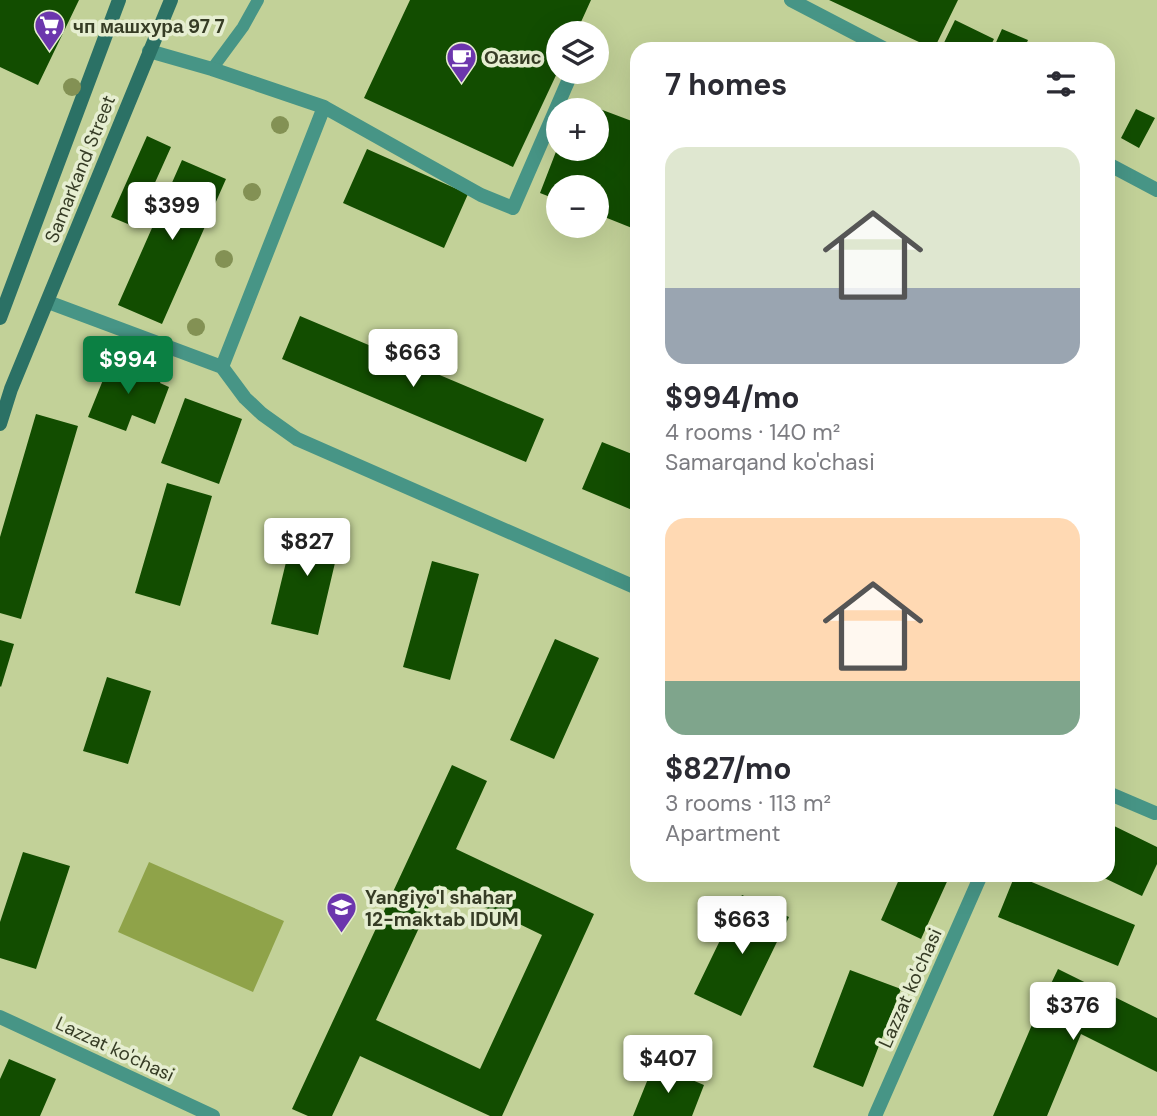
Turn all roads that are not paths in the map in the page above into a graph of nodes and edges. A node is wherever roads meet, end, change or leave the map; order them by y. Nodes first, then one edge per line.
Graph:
1 (119, 0) edge
2 (171, 0) edge
3 (258, 0) edge
4 (790, 0) edge
5 (871, 42) edge
6 (149, 51) junction
7 (212, 69) junction
8 (567, 84) edge
9 (324, 107) junction
10 (1115, 168) edge
11 (1157, 190) edge
12 (48, 302) junction
13 (1, 313) edge
14 (222, 367) junction
15 (0, 424) edge
16 (630, 585) edge
17 (1115, 796) edge
18 (1154, 813) dead end
19 (978, 882) edge
20 (0, 1017) edge
21 (213, 1116) edge
22 (875, 1116) edge

1 - 13 main road
2 - 6 main road, Samarkand Street
3 - 7 lane
4 - 5 street
6 - 7 street
6 - 12 main road, Samarkand Street
7 - 9 street
8 - 9 street
9 - 14 street
10 - 11 street
12 - 14 street
12 - 15 main road, Samarkand Street
14 - 16 street
17 - 18 street
19 - 22 street, Lazzat ko'chasi
20 - 21 street, Lazzat ko'chasi

